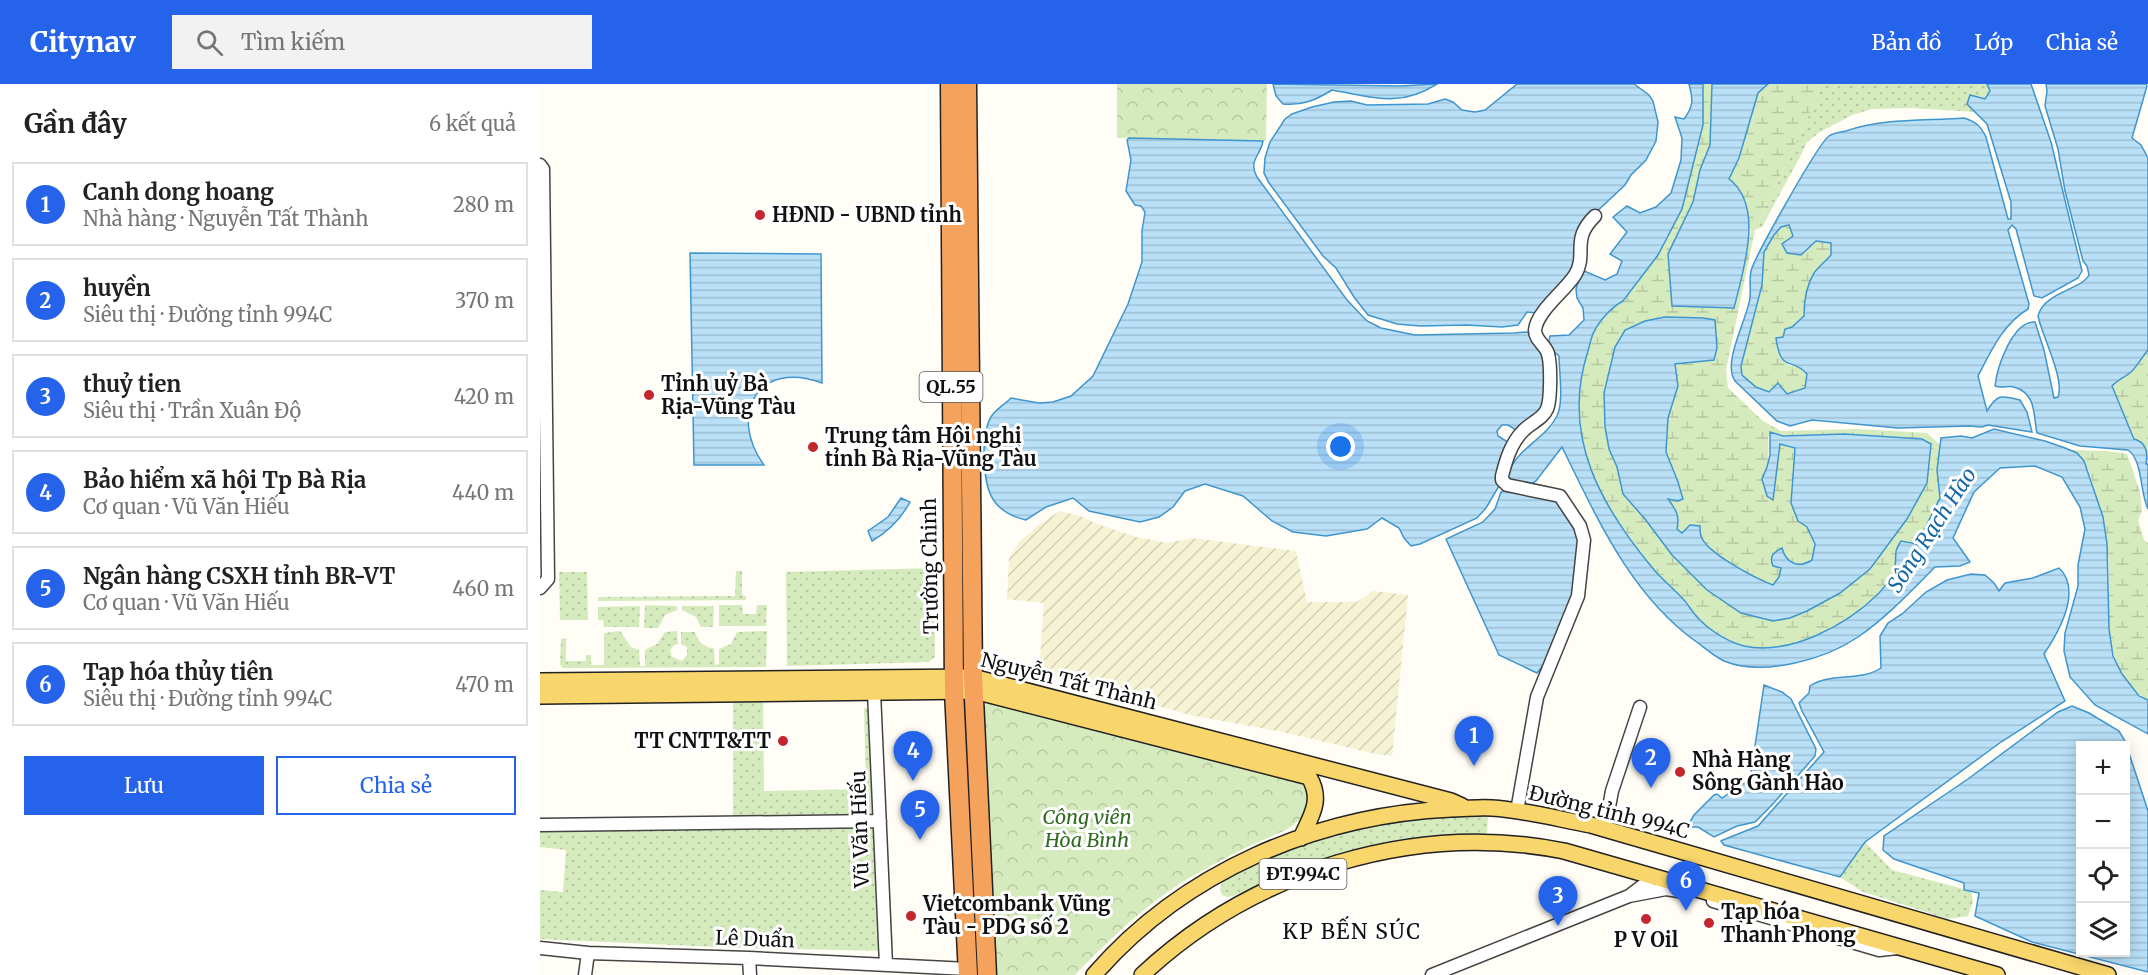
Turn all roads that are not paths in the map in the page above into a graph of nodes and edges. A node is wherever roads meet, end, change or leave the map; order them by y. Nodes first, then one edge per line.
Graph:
1 (950, 84) edge
2 (967, 84) edge
3 (540, 165) edge
4 (1595, 216) dead end
5 (951, 462) junction
6 (970, 462) junction
7 (540, 588) edge
8 (778, 678) junction
9 (540, 681) edge
10 (954, 684) junction
11 (974, 684) junction
12 (874, 692) junction
13 (778, 694) junction
14 (540, 696) edge
15 (1640, 707) dead end
16 (1310, 771) junction
17 (1469, 809) junction
18 (1517, 811) junction
19 (880, 821) junction
20 (540, 825) edge
21 (1605, 829) junction
22 (1301, 838) junction
23 (1654, 877) junction
24 (1629, 896) junction
25 (540, 948) edge
26 (1899, 948) junction
27 (588, 953) junction
28 (748, 958) junction
29 (885, 965) junction
30 (968, 972) edge
31 (585, 975) edge
32 (750, 975) edge
33 (987, 975) edge
34 (1094, 975) edge
35 (1142, 975) edge
36 (1432, 975) edge
37 (1996, 975) edge
38 (2108, 975) edge

1 - 5 highway, Trường Chinh / QL.55
2 - 6 highway, QL.55
3 - 7 street
4 - 18 street
5 - 6 highway
5 - 10 highway, Trường Chinh / QL.55
6 - 11 highway, QL.55
8 - 9 main road, Nguyễn Tất Thành
8 - 10 main road, Nguyễn Tất Thành
8 - 13 main road
10 - 11 main road, Nguyễn Tất Thành
10 - 12 main road, Nguyễn Tất Thành
10 - 30 highway, Trường Chinh / QL.55
11 - 16 main road, Nguyễn Tất Thành
11 - 33 highway, QL.55
12 - 13 main road, Nguyễn Tất Thành
12 - 19 street, Vũ Văn Hiếu
13 - 14 main road, Nguyễn Tất Thành
15 - 21 street
16 - 17 main road, Nguyễn Tất Thành
16 - 22 main road
17 - 18 main road, Đường tỉnh 994C / ĐT.994C
17 - 22 main road, Đường tỉnh 994C / ĐT.994C
18 - 21 main road, Đường tỉnh 994C / ĐT.994C
19 - 20 street
19 - 29 street, Vũ Văn Hiếu
21 - 38 main road, Đường tỉnh 994C / ĐT.994C
22 - 34 main road, Đường tỉnh 994C / ĐT.994C
23 - 24 street
23 - 26 main road, ĐT.994C
23 - 35 main road, ĐT.994C
24 - 26 street
24 - 36 street
25 - 27 street, Lê Duẩn
26 - 37 main road, ĐT.994C
27 - 28 street, Lê Duẩn
27 - 31 street
28 - 29 street, Lê Duẩn
28 - 32 street
29 - 30 street, Lê Duẩn

